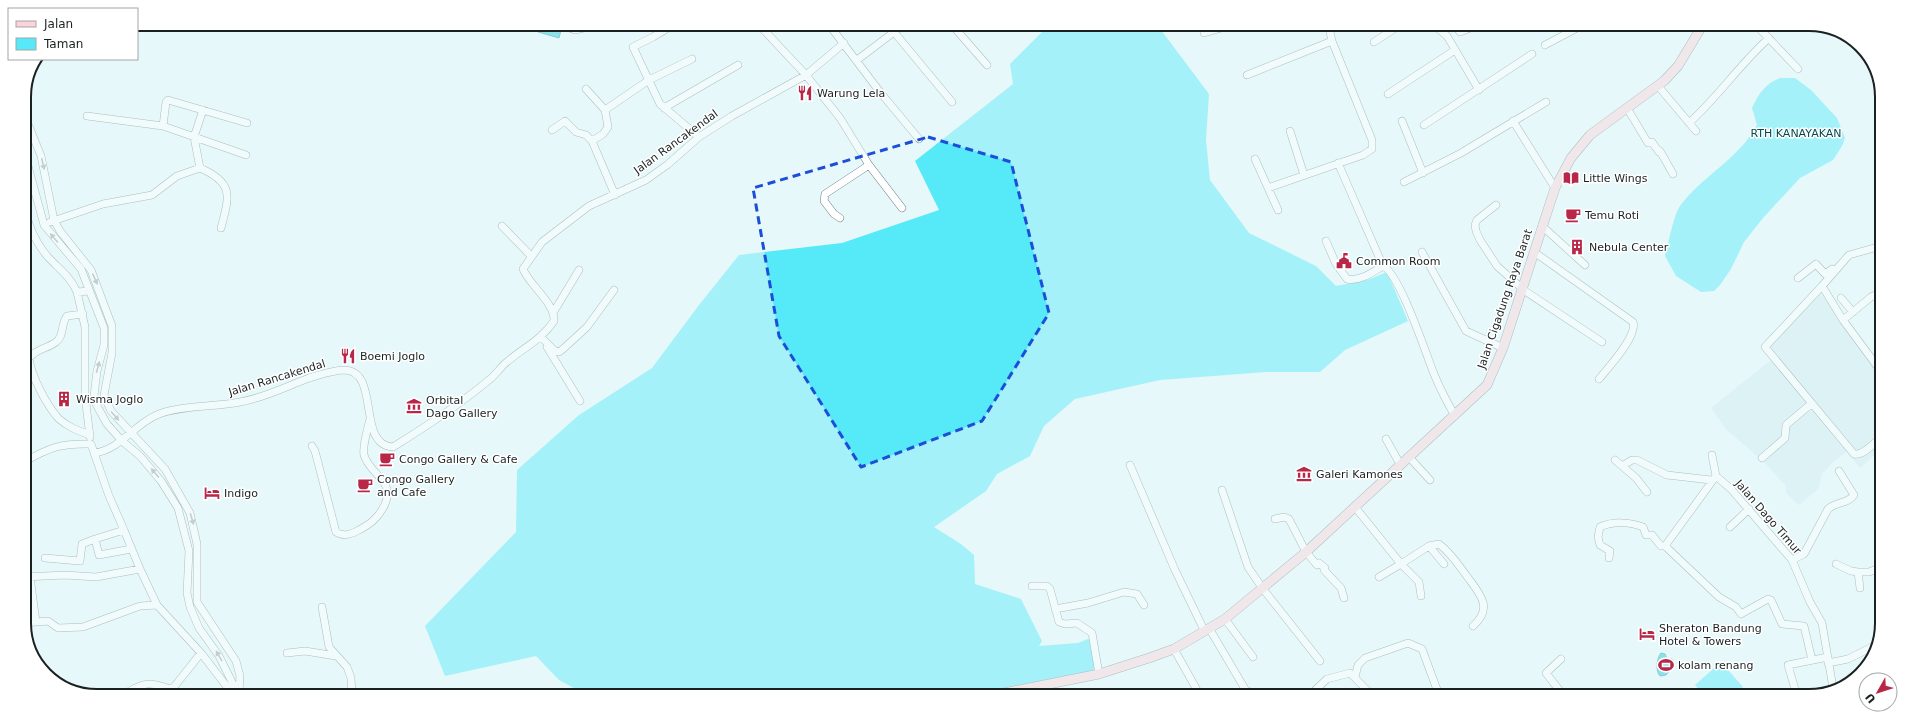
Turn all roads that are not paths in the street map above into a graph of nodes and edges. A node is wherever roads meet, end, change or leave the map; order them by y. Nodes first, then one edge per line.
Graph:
1 (664, 31) edge
2 (765, 31) edge
3 (834, 31) edge
4 (957, 31) edge
5 (1211, 31) edge
6 (1330, 31) edge
7 (1391, 31) edge
8 (1441, 31) edge
9 (1567, 31) edge
10 (1699, 31) edge
11 (1762, 31) edge
12 (894, 32) joint
13 (1204, 33) dead end
14 (1769, 38) junction
15 (1332, 41) junction
16 (1374, 42) dead end
17 (844, 43) junction
18 (1545, 45) dead end
19 (1455, 50) junction
20 (1532, 54) dead end
21 (692, 59) dead end
22 (857, 60) junction
23 (738, 65) dead end
24 (987, 65) dead end
25 (1798, 70) dead end
26 (806, 75) junction
27 (1247, 75) dead end
28 (649, 80) junction
29 (1658, 86) junction
30 (586, 89) dead end
31 (1479, 90) junction
32 (1388, 94) dead end
33 (952, 102) dead end
34 (1546, 102) dead end
35 (664, 108) junction
36 (1627, 108) junction
37 (203, 110) junction
38 (605, 110) junction
39 (87, 116) dead end
40 (1402, 120) dead end
41 (1513, 121) junction
42 (247, 123) dead end
43 (1689, 123) junction
44 (1424, 125) dead end
45 (163, 126) junction
46 (552, 130) dead end
47 (31, 131) edge
48 (1290, 131) dead end
49 (1696, 131) dead end
50 (194, 137) junction
51 (699, 137) junction
52 (919, 139) dead end
53 (592, 140) junction
54 (246, 155) dead end
55 (1255, 159) dead end
56 (1338, 163) junction
57 (869, 165) junction
58 (200, 168) junction
59 (1423, 174) junction
60 (1673, 174) dead end
61 (1304, 175) junction
62 (31, 177) edge
63 (1404, 182) dead end
64 (1268, 188) junction
65 (1555, 188) junction
66 (615, 195) junction
67 (1496, 205) dead end
68 (902, 208) dead end
69 (1278, 210) dead end
70 (840, 218) dead end
71 (54, 220) junction
72 (44, 225) junction
73 (502, 226) dead end
74 (1542, 226) junction
75 (221, 228) dead end
76 (31, 230) edge
77 (1326, 241) dead end
78 (1875, 247) edge
79 (1422, 252) dead end
80 (1534, 252) junction
81 (531, 256) junction
82 (1845, 259) junction
83 (1585, 265) dead end
84 (1383, 266) junction
85 (579, 270) dead end
86 (1798, 278) dead end
87 (1822, 286) junction
88 (1522, 288) junction
89 (614, 290) dead end
90 (89, 291) junction
91 (77, 292) junction
92 (1875, 295) edge
93 (1841, 298) dead end
94 (107, 310) junction
95 (98, 312) junction
96 (1853, 312) junction
97 (553, 313) junction
98 (83, 314) junction
99 (1843, 320) junction
100 (112, 326) junction
101 (104, 328) junction
102 (539, 338) junction
103 (1602, 342) dead end
104 (1503, 348) junction
105 (31, 355) edge
106 (1875, 363) edge
107 (31, 371) edge
108 (1599, 379) dead end
109 (580, 401) dead end
110 (1811, 404) junction
111 (1455, 416) junction
112 (370, 419) junction
113 (131, 434) junction
114 (90, 435) junction
115 (1386, 439) dead end
116 (122, 441) junction
117 (1875, 443) edge
118 (91, 444) junction
119 (312, 446) dead end
120 (94, 453) junction
121 (1712, 455) dead end
122 (1409, 457) junction
123 (31, 458) edge
124 (1762, 458) dead end
125 (1615, 460) dead end
126 (1400, 464) junction
127 (1130, 465) dead end
128 (1622, 466) junction
129 (1839, 471) dead end
130 (1714, 478) junction
131 (1430, 480) dead end
132 (1222, 490) dead end
133 (1647, 492) dead end
134 (1355, 507) junction
135 (1749, 509) junction
136 (1275, 519) dead end
137 (1730, 527) dead end
138 (124, 530) junction
139 (95, 539) junction
140 (1429, 546) junction
141 (1665, 546) junction
142 (131, 549) junction
143 (1306, 552) junction
144 (45, 558) dead end
145 (1609, 558) dead end
146 (1792, 560) junction
147 (1401, 564) junction
148 (1444, 564) dead end
149 (1836, 564) dead end
150 (140, 569) junction
151 (1875, 570) edge
152 (1858, 572) junction
153 (31, 577) edge
154 (1379, 577) dead end
155 (1032, 586) dead end
156 (1860, 588) dead end
157 (1263, 589) junction
158 (1421, 596) dead end
159 (31, 597) edge
160 (1344, 598) dead end
161 (157, 605) junction
162 (1144, 605) dead end
163 (322, 607) dead end
164 (1055, 609) junction
165 (1225, 619) junction
166 (31, 622) edge
167 (36, 622) junction
168 (1473, 626) dead end
169 (1207, 629) junction
170 (1174, 648) junction
171 (1870, 648) edge
172 (201, 652) junction
173 (287, 653) dead end
174 (336, 656) junction
175 (1253, 657) dead end
176 (1561, 659) dead end
177 (1812, 660) junction
178 (1828, 660) junction
179 (1320, 661) dead end
180 (1099, 674) junction
181 (1355, 677) junction
182 (1832, 685) edge
183 (135, 689) edge
184 (170, 689) edge
185 (170, 689) edge
186 (229, 689) edge
187 (237, 689) edge
188 (239, 689) edge
189 (352, 689) edge
190 (1024, 689) edge
191 (1196, 689) edge
192 (1245, 689) edge
193 (1316, 689) edge
194 (1366, 689) edge
195 (1437, 689) edge
196 (1558, 689) edge
197 (1795, 689) edge

1 - 28 street
2 - 26 street
3 - 17 street
4 - 24 street
5 - 13 street
6 - 15 street
7 - 16 street
8 - 19 street
9 - 18 street
10 - 29 street, Jalan Cigadung Raya Barat
11 - 14 street
12 - 22 street
12 - 33 street
14 - 25 street
14 - 43 street
15 - 27 street
15 - 56 street
17 - 22 street
17 - 26 street, Jalan Rancakendal
19 - 31 street
19 - 32 street
20 - 31 street
21 - 28 street
22 - 52 street
23 - 35 street
26 - 51 street, Jalan Rancakendal
26 - 57 street
28 - 35 street
28 - 38 street
29 - 36 street, Jalan Cigadung Raya Barat
29 - 43 street
30 - 38 street
31 - 44 street
34 - 41 street
35 - 51 street
36 - 60 street
36 - 65 street, Jalan Cigadung Raya Barat
37 - 42 street
37 - 45 street
37 - 50 street
38 - 53 street
39 - 45 street
40 - 59 street
41 - 59 street
41 - 65 street
43 - 49 street
45 - 50 street
46 - 53 street
47 -> 71 street
48 - 61 street
50 - 54 street
50 - 58 street
51 - 66 street, Jalan Rancakendal
53 - 66 street
55 - 64 street
56 - 61 street
56 - 84 street
57 - 68 street
57 - 70 street
58 - 71 street
58 - 75 street
59 - 63 street
61 - 64 street
62 - 72 street
64 - 69 street
65 - 74 street, Jalan Cigadung Raya Barat
66 - 81 street, Jalan Rancakendal
67 - 88 street
71 - 72 street
71 -> 94 street
90 -> 72 street
73 - 81 street
74 - 80 street, Jalan Cigadung Raya Barat
74 - 83 street
76 - 91 street
77 - 84 street
78 - 82 street
79 - 104 street
80 - 88 street, Jalan Cigadung Raya Barat
80 - 108 street
81 - 97 street, Jalan Rancakendal
82 - 86 street
82 - 87 street
84 - 111 street
85 - 97 street
87 - 99 street
87 - 110 street
88 - 103 street
88 - 104 street, Jalan Cigadung Raya Barat
89 - 102 street
90 - 91 street
90 - 95 street
91 - 98 street
92 - 96 street
93 - 96 street
94 - 95 street
94 - 100 street
95 - 101 street
96 - 99 street
97 - 102 street, Jalan Rancakendal
98 - 105 street
98 - 114 street
99 - 106 street
100 - 101 street
100 -> 113 street
116 -> 101 street
102 - 109 street
102 - 112 street, Jalan Rancakendal
104 - 111 street, Jalan Cigadung Raya Barat
107 - 114 street
110 - 117 street
110 - 124 street
111 - 122 street, Jalan Cigadung Raya Barat
112 - 113 street, Jalan Rancakendal
112 - 119 street
113 - 116 street, Jalan Rancakendal
113 -> 188 street
114 - 118 street
115 - 126 street
116 - 120 street, Jalan Rancakendal
187 -> 116 street
118 - 120 street
118 - 123 street
120 - 138 street
121 - 130 street
122 - 126 street, Jalan Cigadung Raya Barat
122 - 131 street
125 - 128 street
126 - 134 street, Jalan Cigadung Raya Barat
127 - 169 street
128 - 130 street
128 - 133 street
129 - 146 street
130 - 135 street, Jalan Dago Timur
130 - 141 street
132 - 157 street
134 - 143 street, Jalan Cigadung Raya Barat
134 - 147 street
135 - 137 street
135 - 146 street, Jalan Dago Timur
136 - 143 street
138 - 139 street
138 - 142 street
139 - 142 street
139 - 144 street
140 - 147 street
140 - 148 street
140 - 168 street
141 - 145 street
141 - 177 street
142 - 150 street
143 - 157 street, Jalan Cigadung Raya Barat
143 - 160 street
146 - 178 street, Jalan Dago Timur
147 - 154 street
147 - 158 street
149 - 152 street
150 - 153 street
150 - 161 street
151 - 152 street
152 - 156 street
155 - 164 street
157 - 165 street, Jalan Cigadung Raya Barat
157 - 179 street
159 - 167 street
161 - 167 street
161 - 172 street
162 - 164 street
163 - 174 street
164 - 180 street
165 - 169 street, Jalan Cigadung Raya Barat
165 - 175 street
166 - 167 street
169 - 170 street, Jalan Cigadung Raya Barat
169 - 192 street
170 - 180 street, Jalan Cigadung Raya Barat
170 - 191 street
171 - 178 street
172 - 185 street
172 - 186 street
173 - 174 street
174 - 189 street
176 - 196 street
177 - 178 street
177 - 197 street
178 - 182 street, Jalan Dago Timur
180 - 190 street, Jalan Cigadung Raya Barat
181 - 193 street
181 - 194 street
181 - 195 street
183 - 184 street

